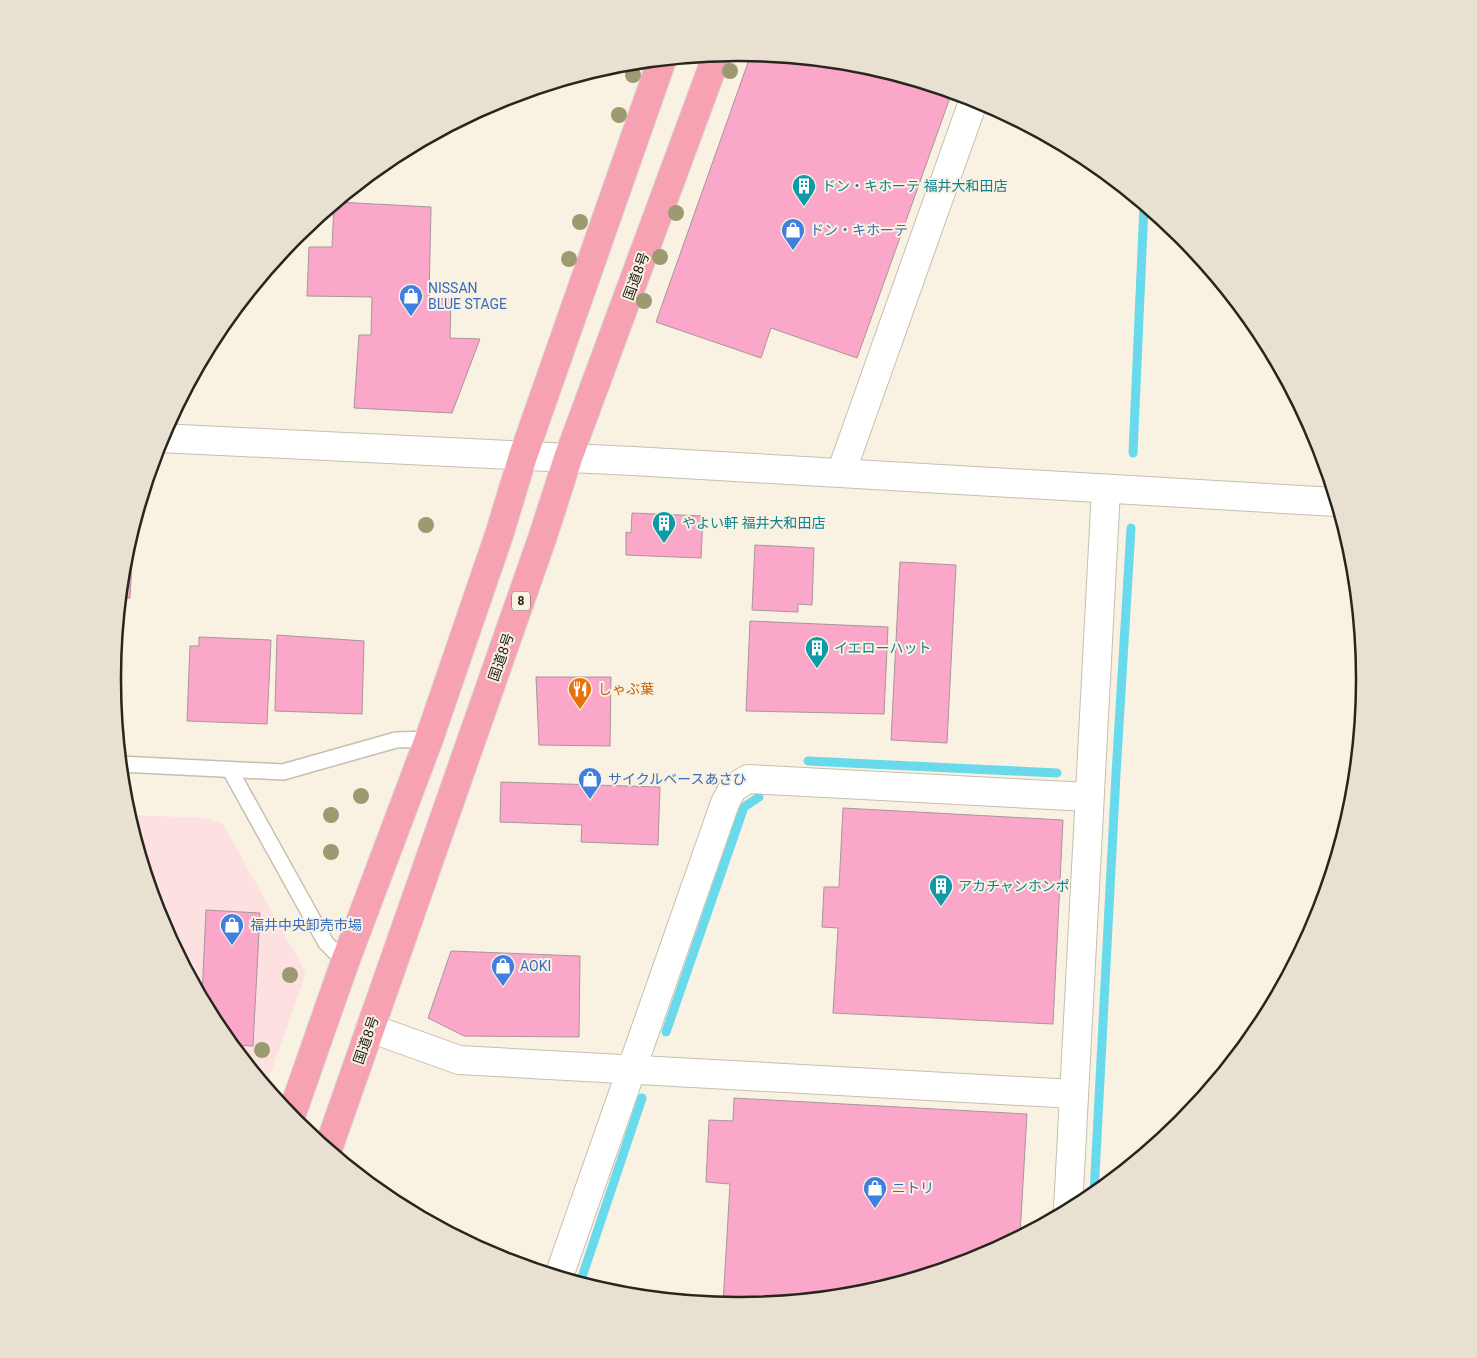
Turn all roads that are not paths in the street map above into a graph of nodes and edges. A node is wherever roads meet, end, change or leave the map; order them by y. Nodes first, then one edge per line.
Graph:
1 (714, 62) edge
2 (660, 67) edge
3 (971, 107) edge
4 (170, 438) edge
5 (523, 456) junction
6 (568, 458) junction
7 (841, 473) junction
8 (1106, 489) junction
9 (1330, 502) edge
10 (429, 739) junction
11 (127, 764) edge
12 (230, 770) junction
13 (1089, 797) junction
14 (345, 962) junction
15 (370, 1028) junction
16 (631, 1070) junction
17 (1074, 1094) junction
18 (294, 1107) edge
19 (330, 1142) edge
20 (1068, 1201) edge
21 (561, 1270) edge

1 - 6 highway, 国道8号 / 8
2 - 5 highway
3 - 7 street
4 - 5 street
5 - 6 street
5 - 10 highway
6 - 7 street
6 - 15 highway, 国道8号 / 8
7 - 8 street
8 - 9 street
8 - 13 street
10 - 12 lane
10 - 14 highway
11 - 12 lane
12 - 14 lane
13 - 16 street
13 - 17 street
14 - 18 highway
15 - 16 street
15 - 19 highway, 国道8号 / 8
16 - 17 street
16 - 21 street
17 - 20 street

